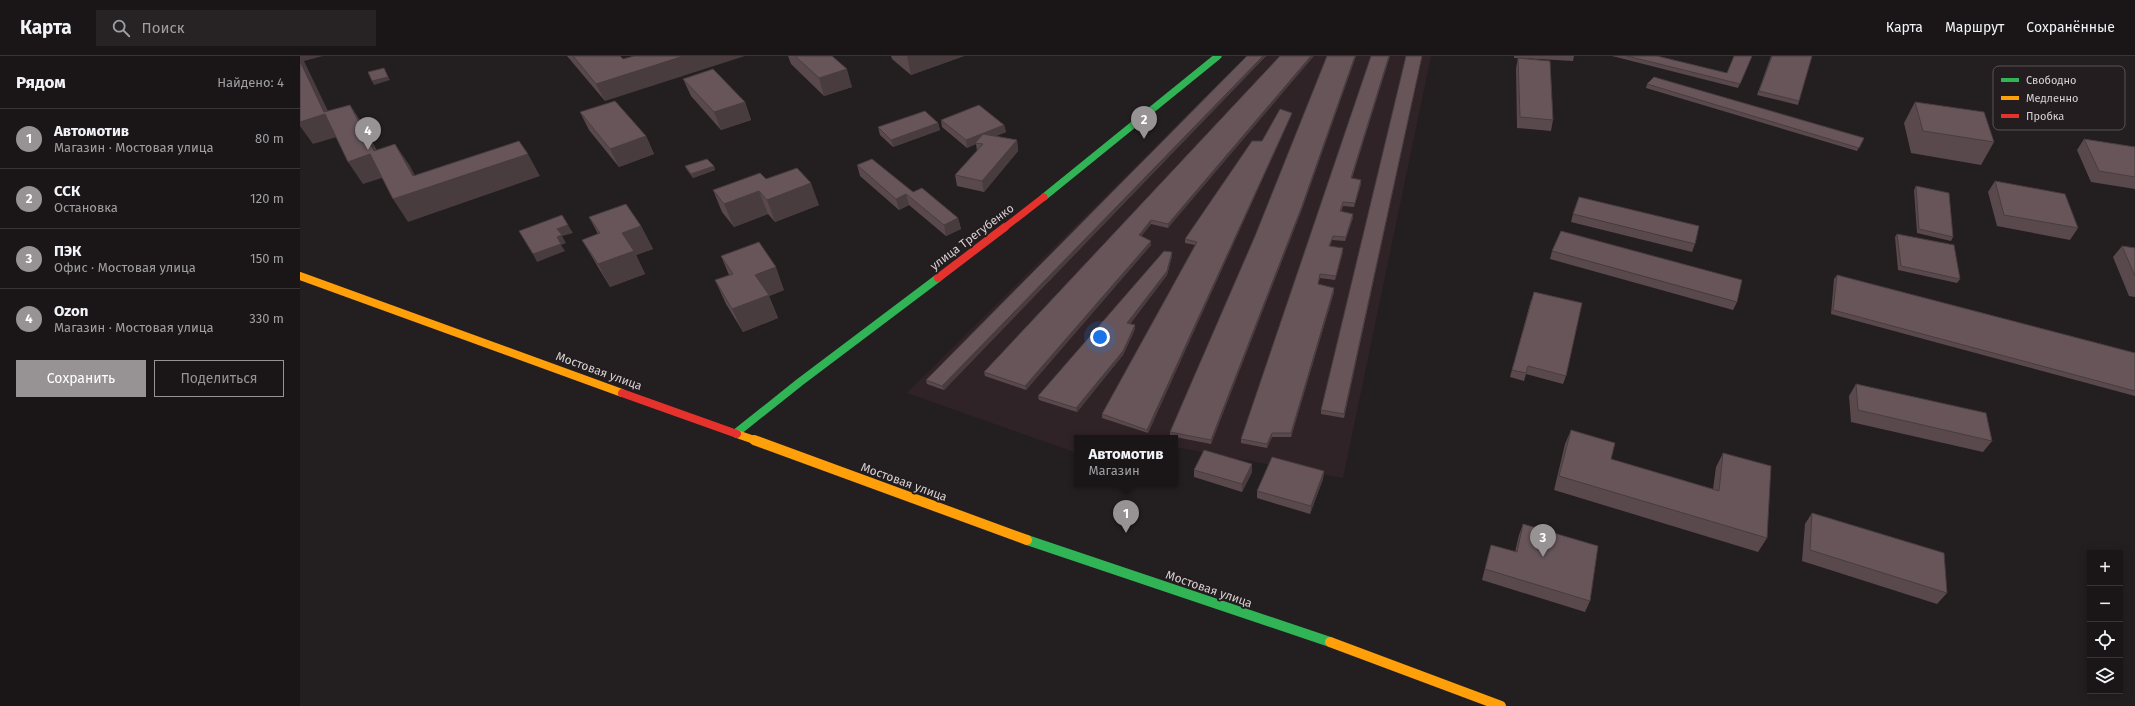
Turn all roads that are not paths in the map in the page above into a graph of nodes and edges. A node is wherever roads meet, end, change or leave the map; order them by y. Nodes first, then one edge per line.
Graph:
1 (1218, 56) edge
2 (300, 276) edge
3 (736, 433) junction
4 (1501, 706) edge

1 - 3 main road, улица Трегубенко
2 - 3 main road, Мостовая улица
3 - 4 main road, Мостовая улица

